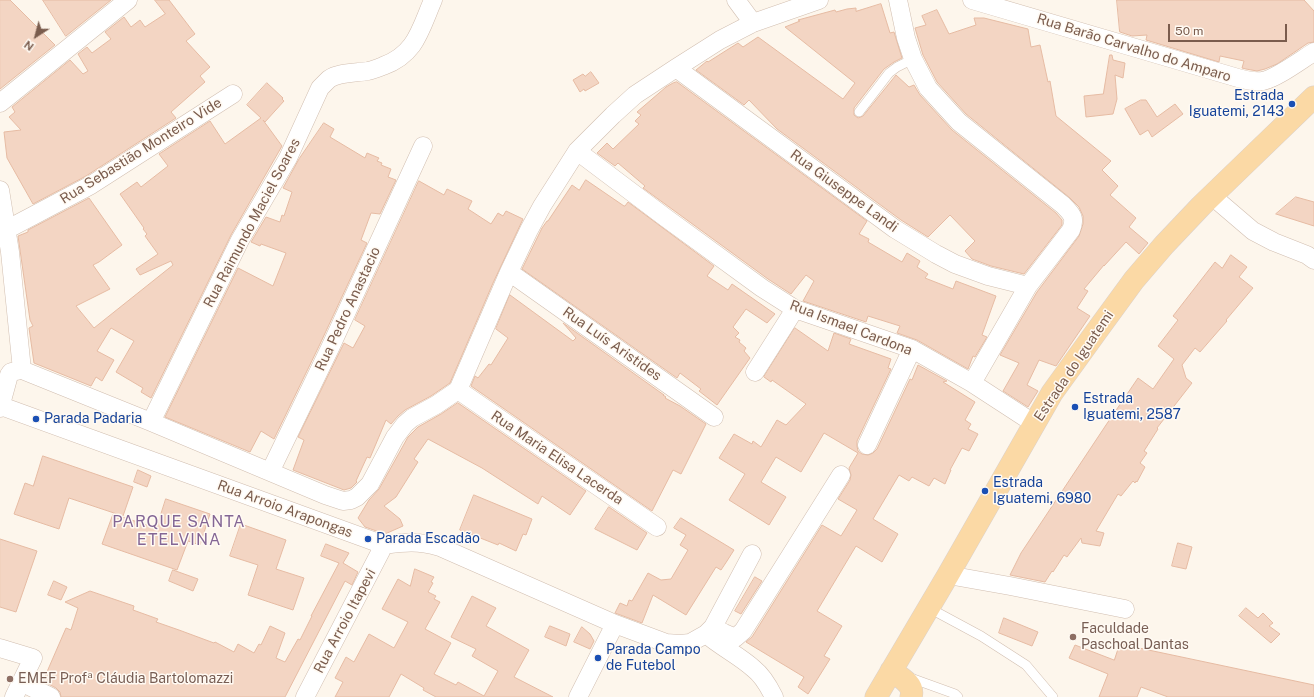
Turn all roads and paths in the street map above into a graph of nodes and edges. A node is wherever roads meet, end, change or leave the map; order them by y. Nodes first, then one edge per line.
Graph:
1 (128, 0) edge
2 (433, 0) edge
3 (736, 0) edge
4 (819, 0) edge
5 (898, 0) edge
6 (972, 0) edge
7 (998, 3) edge
8 (753, 23) junction
9 (1314, 52) edge
10 (913, 60) junction
11 (676, 68) junction
12 (233, 94) dead end
13 (1314, 97) edge
14 (0, 103) edge
15 (859, 112) dead end
16 (423, 146) dead end
17 (577, 150) junction
18 (0, 190) edge
19 (1212, 196) junction
20 (6, 230) junction
21 (5, 252) edge
22 (1314, 260) edge
23 (509, 272) junction
24 (1028, 286) junction
25 (795, 309) junction
26 (912, 349) junction
27 (755, 372) dead end
28 (10, 374) edge
29 (972, 383) junction
30 (458, 390) junction
31 (0, 407) edge
32 (714, 417) dead end
33 (151, 422) junction
34 (1034, 424) junction
35 (867, 445) dead end
36 (270, 472) junction
37 (841, 475) dead end
38 (657, 527) dead end
39 (384, 545) junction
40 (752, 554) dead end
41 (948, 575) junction
42 (929, 608) junction
43 (1125, 609) dead end
44 (615, 624) junction
45 (709, 630) junction
46 (0, 648) edge
47 (891, 671) junction
48 (18, 689) edge
49 (51, 697) edge
50 (305, 697) edge
51 (578, 697) edge
52 (774, 697) edge
53 (876, 697) edge
54 (911, 697) edge
55 (958, 697) edge
56 (1053, 697) edge

1 - 14 street
2 - 33 street, Rua Raimundo Maciel Soares
3 - 8 street
4 - 8 street
5 - 10 street
6 - 7 street, Rua Barão Carvalho do Amparo
7 - 9 street, Rua Barão Carvalho do Amparo
8 - 11 street
10 - 15 lane
10 - 24 street
11 - 17 street
11 - 24 street, Rua Giuseppe Landi
12 - 20 street, Rua Sebastião Monteiro Vide
13 - 19 main road, Estrada do Iguatemi
16 - 36 street, Rua Pedro Anastacio
17 - 23 street
17 - 25 street, Rua Ismael Cardona
18 - 20 street
19 - 22 street
19 - 34 main road, Estrada do Iguatemi
20 - 21 street
21 - 28 street
23 - 30 street
23 - 32 street, Rua Luís Aristides
24 - 29 street
25 - 26 street, Rua Ismael Cardona
25 - 27 street
26 - 29 street, Rua Ismael Cardona
26 - 35 street
28 - 31 street, Rua Arroio Arapongas
28 - 33 street
29 - 34 street, Rua Ismael Cardona
30 - 36 street
30 - 38 street, Rua Maria Elisa Lacerda
31 - 39 street, Rua Arroio Arapongas
33 - 36 street
34 - 41 main road, Estrada do Iguatemi
37 - 45 street
39 - 44 street, Rua Arroio Arapongas
39 - 50 street, Rua Arroio Itapevi
40 - 45 street
41 - 42 main road, Estrada do Iguatemi
41 - 43 street
42 - 47 main road, Estrada do Iguatemi
42 - 56 lane
44 - 45 street, Rua Arroio Arapongas
44 - 51 street
45 - 52 street
46 - 48 street
47 - 53 main road, Estrada do Iguatemi
47 - 54 main road
47 - 55 lane
48 - 49 street

